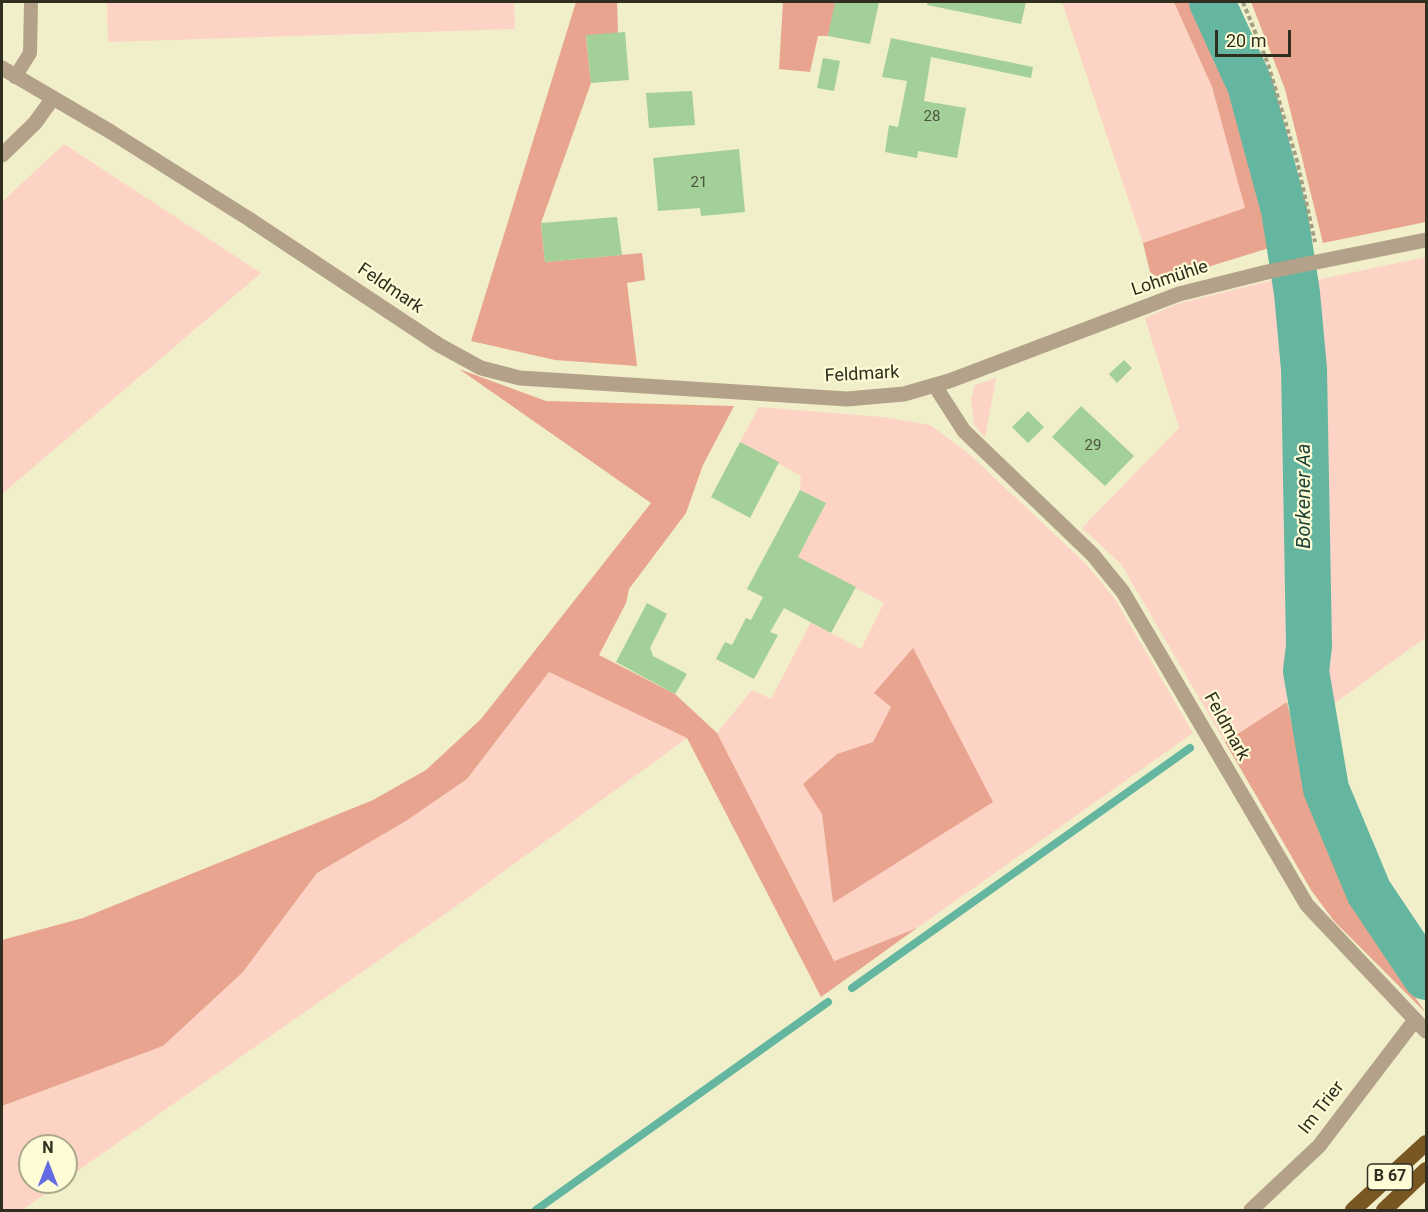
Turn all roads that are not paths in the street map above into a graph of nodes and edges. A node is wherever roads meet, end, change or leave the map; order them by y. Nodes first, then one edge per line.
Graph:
1 (31, 2) edge
2 (2, 68) edge
3 (15, 77) junction
4 (52, 98) junction
5 (2, 155) edge
6 (1426, 240) edge
7 (935, 386) junction
8 (1415, 1020) junction
9 (1426, 1031) edge
10 (1426, 1143) edge
11 (1426, 1170) edge
12 (1251, 1210) edge
13 (1353, 1210) edge
14 (1384, 1210) edge

1 - 3 lane
2 - 3 street, Feldmark
3 - 4 street, Feldmark
4 - 5 street
4 - 7 street, Feldmark
6 - 7 street, Lohmühle
7 - 8 street, Feldmark
8 - 9 street, Feldmark
8 - 12 street, Im Trier
10 - 13 highway, B 67
11 - 14 highway, B 67

